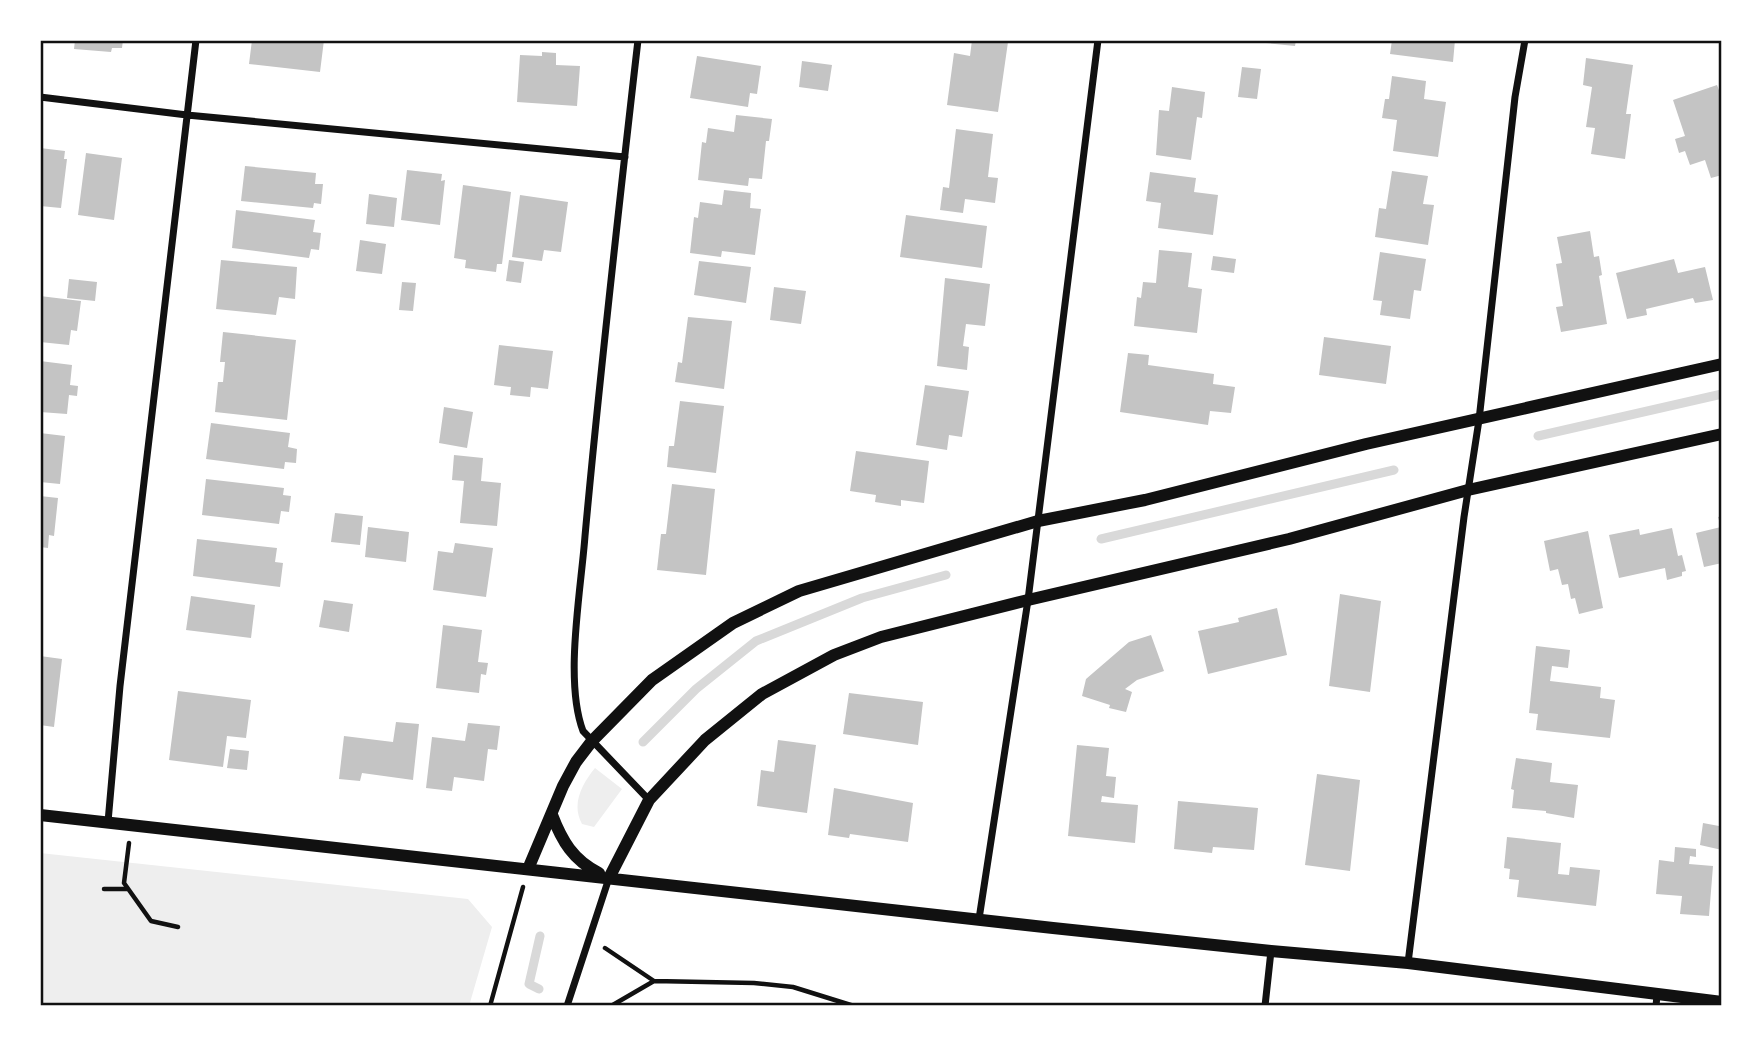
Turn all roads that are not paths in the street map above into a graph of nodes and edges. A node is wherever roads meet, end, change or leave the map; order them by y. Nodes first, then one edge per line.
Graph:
1 (196, 40) edge
2 (638, 40) edge
3 (1098, 40) edge
4 (1525, 40) edge
5 (40, 97) edge
6 (187, 115) junction
7 (625, 157) junction
8 (1722, 364) edge
9 (1479, 419) junction
10 (1722, 433) edge
11 (1468, 490) junction
12 (1038, 522) junction
13 (1028, 600) junction
14 (592, 741) junction
15 (649, 800) junction
16 (40, 815) edge
17 (552, 816) junction
18 (108, 822) junction
19 (528, 869) junction
20 (609, 878) junction
21 (979, 919) junction
22 (1271, 951) junction
23 (1408, 963) junction
24 (1656, 1000) edge
25 (1722, 1002) edge
26 (567, 1006) edge
27 (1265, 1006) edge

1 - 6 street
2 - 7 street
3 - 12 street
4 - 9 street
5 - 6 street
6 - 7 street
6 - 18 street
7 - 14 street
8 - 9 street
9 - 11 street
9 - 12 street
10 - 11 street
11 - 13 street
11 - 23 street
12 - 13 street
12 - 14 street
13 - 15 street
13 - 21 street
14 - 15 street
14 - 17 street
15 - 20 street
16 - 18 street
17 - 19 street
17 - 20 street
18 - 19 street
19 - 20 street
20 - 21 street
20 - 26 street
21 - 22 street
22 - 23 street
22 - 27 street
23 - 24 street
24 - 25 street

